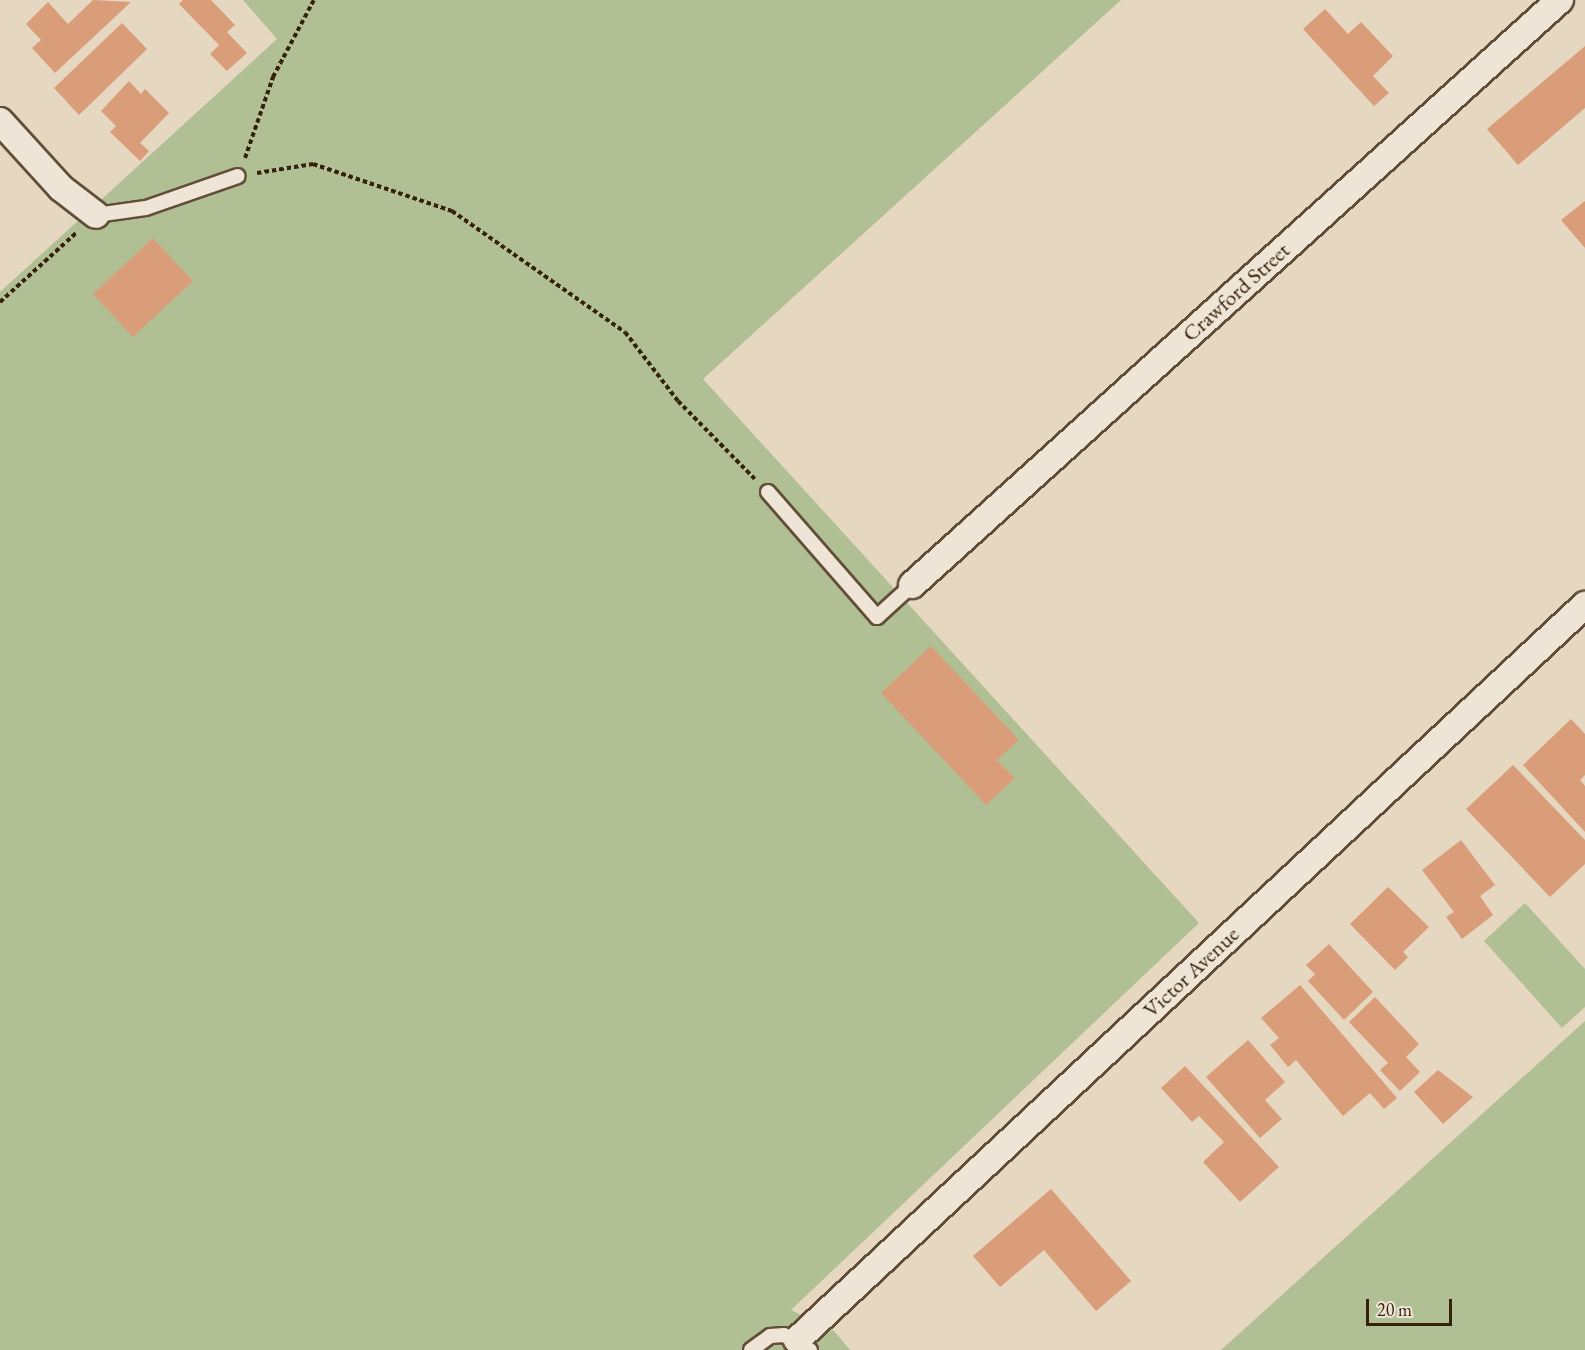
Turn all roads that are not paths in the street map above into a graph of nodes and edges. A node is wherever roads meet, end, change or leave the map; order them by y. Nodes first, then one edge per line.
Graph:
1 (1560, 0) edge
2 (0, 121) edge
3 (238, 176) road end
4 (96, 214) joint
5 (768, 492) road end
6 (912, 585) joint
7 (1585, 604) edge
8 (803, 1345) edge
9 (752, 1350) edge

1 - 6 street, Crawford Street
2 - 4 street
3 - 4 lane
5 - 6 lane
7 - 8 street, Victor Avenue
8 - 9 lane

